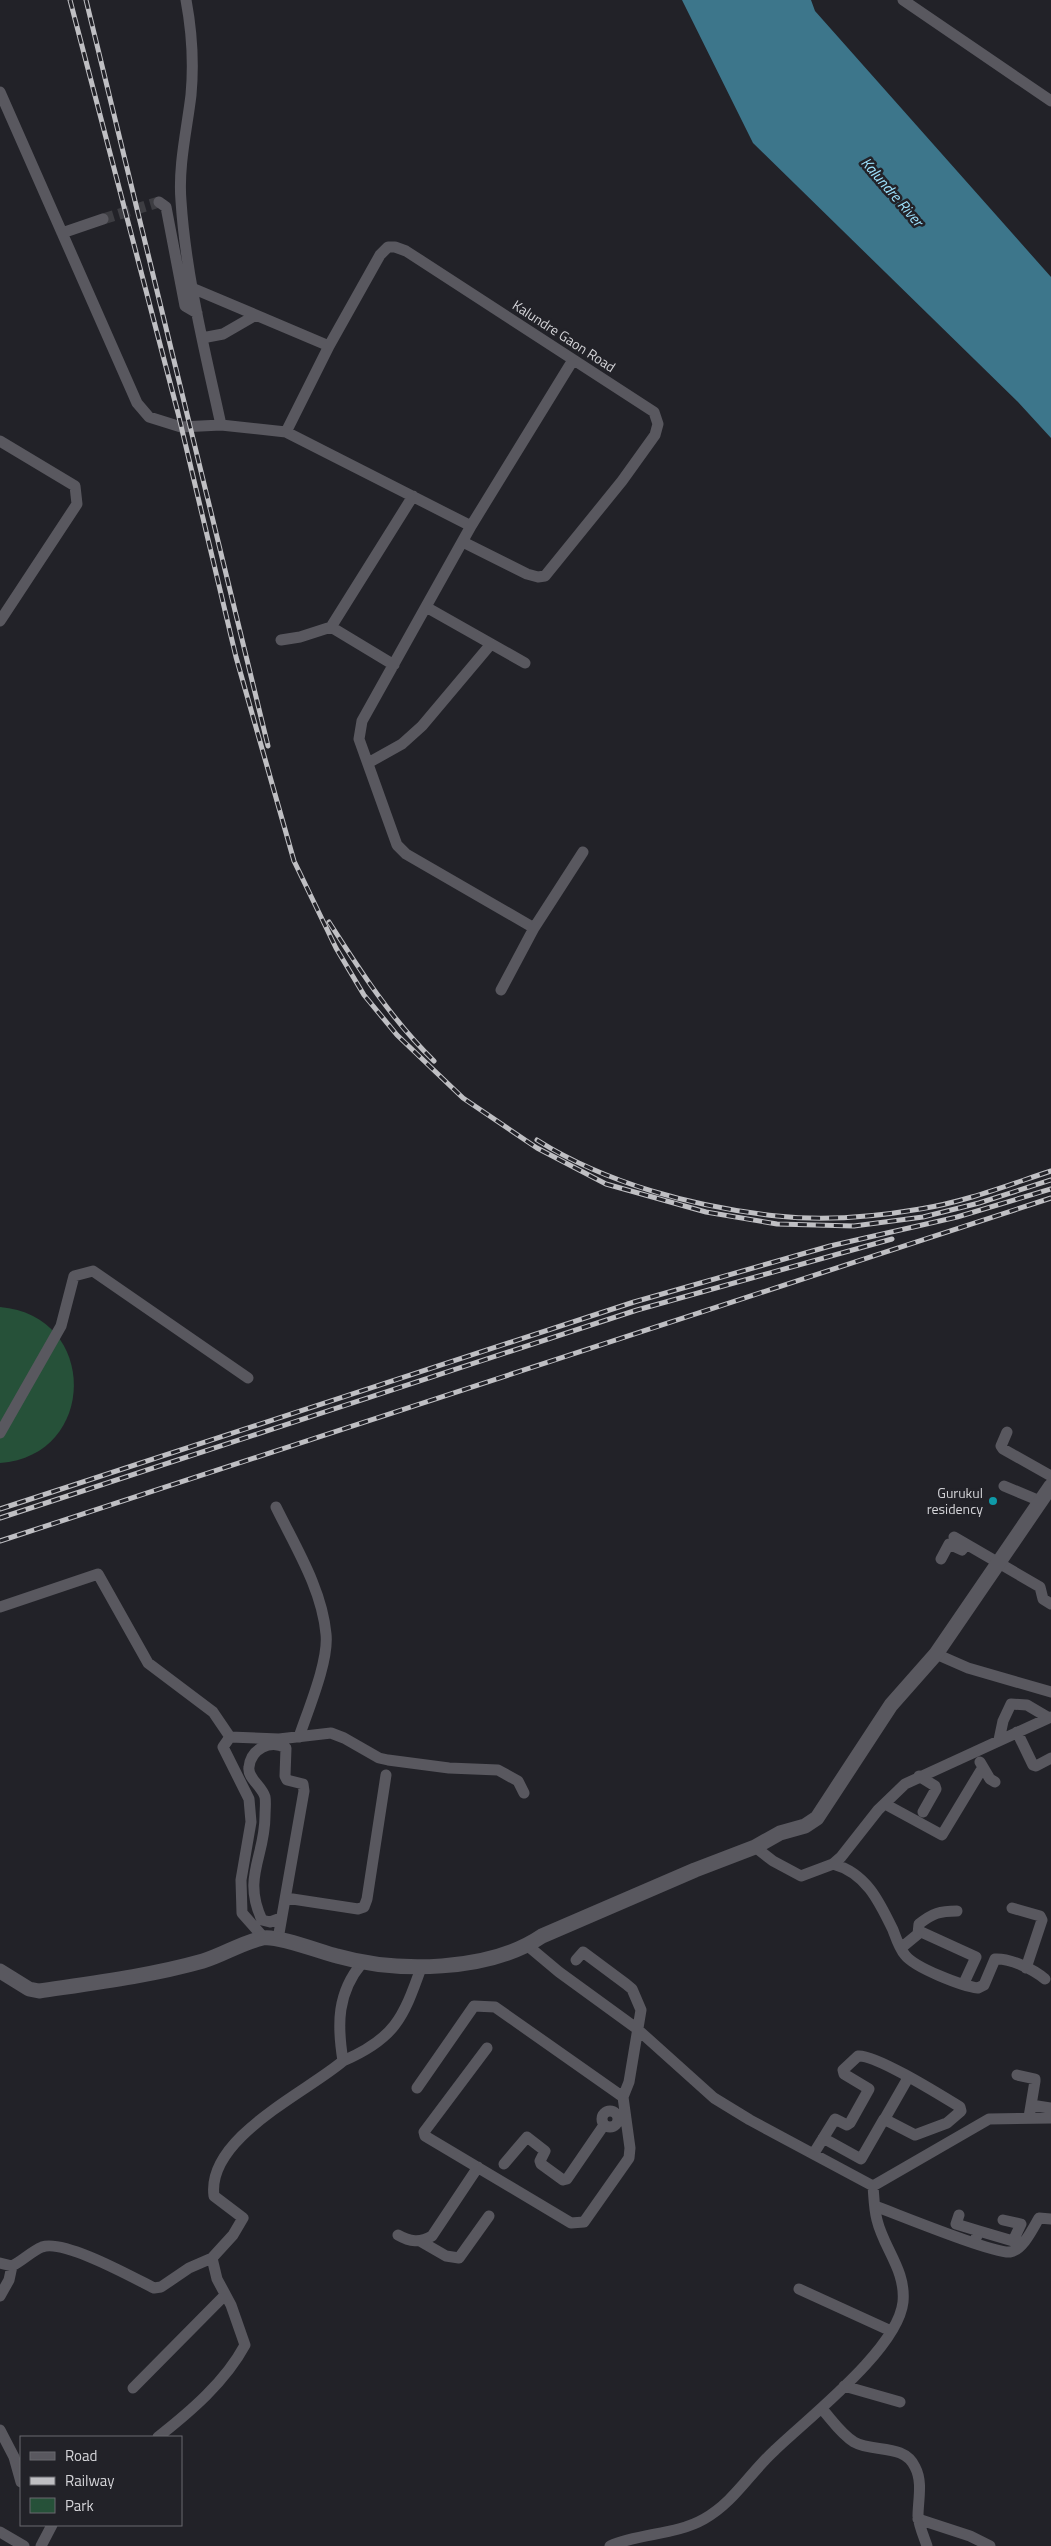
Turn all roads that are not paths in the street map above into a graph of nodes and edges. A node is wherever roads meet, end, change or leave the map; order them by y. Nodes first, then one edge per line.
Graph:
1 (186, 0) edge
2 (903, 0) edge
3 (0, 92) edge
4 (1051, 101) edge
5 (159, 202) dead end
6 (103, 219) tunnel mouth
7 (62, 232) junction
8 (192, 288) junction
9 (197, 313) junction
10 (256, 316) junction
11 (202, 338) junction
12 (329, 346) junction
13 (573, 360) junction
14 (221, 425) junction
15 (286, 432) junction
16 (0, 441) edge
17 (413, 496) junction
18 (471, 526) junction
19 (463, 542) junction
20 (426, 607) junction
21 (0, 621) edge
22 (331, 627) junction
23 (281, 640) dead end
24 (491, 644) junction
25 (526, 663) dead end
26 (394, 665) junction
27 (368, 763) junction
28 (583, 852) dead end
29 (534, 928) junction
30 (501, 990) dead end
31 (248, 1378) dead end
32 (1007, 1432) dead end
33 (0, 1433) edge
34 (1051, 1476) edge
35 (1004, 1486) dead end
36 (1051, 1486) edge
37 (1040, 1501) junction
38 (276, 1507) dead end
39 (941, 1559) dead end
40 (997, 1562) junction
41 (1051, 1604) edge
42 (0, 1607) edge
43 (936, 1654) junction
44 (1051, 1692) edge
45 (1050, 1717) edge
46 (1017, 1732) junction
47 (230, 1737) junction
48 (299, 1737) junction
49 (999, 1740) junction
50 (975, 1751) junction
51 (1051, 1758) edge
52 (983, 1767) junction
53 (386, 1775) dead end
54 (919, 1776) junction
55 (995, 1782) dead end
56 (524, 1792) dead end
57 (885, 1804) junction
58 (923, 1812) dead end
59 (755, 1847) junction
60 (833, 1864) junction
61 (286, 1898) junction
62 (1012, 1908) dead end
63 (957, 1911) dead end
64 (281, 1918) junction
65 (919, 1930) junction
66 (271, 1939) junction
67 (528, 1946) junction
68 (901, 1948) junction
69 (576, 1960) dead end
70 (362, 1963) junction
71 (421, 1968) junction
72 (1026, 1968) junction
73 (0, 1971) edge
74 (1045, 1979) dead end
75 (964, 1984) junction
76 (636, 2028) junction
77 (487, 2048) dead end
78 (343, 2061) junction
79 (1017, 2075) dead end
80 (908, 2078) junction
81 (417, 2088) dead end
82 (620, 2105) junction
83 (1031, 2105) junction
84 (1050, 2113) edge
85 (1028, 2117) junction
86 (884, 2120) junction
87 (823, 2138) junction
88 (814, 2153) junction
89 (861, 2159) junction
90 (504, 2164) dead end
91 (478, 2167) junction
92 (851, 2174) junction
93 (873, 2186) junction
94 (875, 2206) junction
95 (959, 2215) dead end
96 (489, 2216) dead end
97 (1051, 2219) edge
98 (997, 2227) junction
99 (398, 2235) dead end
100 (977, 2237) junction
101 (420, 2241) junction
102 (1001, 2244) junction
103 (987, 2246) junction
104 (212, 2258) junction
105 (0, 2263) edge
106 (12, 2266) junction
107 (799, 2289) dead end
108 (225, 2295) junction
109 (0, 2296) edge
110 (891, 2331) junction
111 (844, 2386) junction
112 (134, 2388) dead end
113 (900, 2402) dead end
114 (822, 2409) junction
115 (0, 2430) edge
116 (159, 2436) edge
117 (20, 2478) edge
118 (918, 2519) junction
119 (51, 2526) edge
120 (0, 2532) edge
121 (24, 2546) edge
122 (41, 2546) edge
123 (610, 2546) edge
124 (927, 2546) edge
125 (990, 2546) edge

1 - 8 street
2 - 4 street
3 - 7 street
5 - 9 street
6 - 7 street
7 - 14 street
8 - 9 street
8 - 10 street
9 - 11 street
10 - 11 street
10 - 12 street
11 - 14 street
12 - 13 street, Kalundre Gaon Road
12 - 15 street, Kalundre Gaon Road
13 - 18 street
13 - 19 street, Kalundre Gaon Road
14 - 15 street
15 - 17 street
16 - 21 street
17 - 18 street
17 - 22 street
18 - 19 street
19 - 20 street
20 - 24 street
20 - 26 street
22 - 23 street
22 - 26 street
24 - 25 street
24 - 27 street
26 - 27 street
27 - 29 street
28 - 29 street
29 - 30 street
31 - 33 street
32 - 34 street
35 - 37 street
36 - 37 street
37 - 40 street
38 - 48 street
39 - 40 street
40 - 41 street
40 - 43 street
42 - 47 street
43 - 44 street
43 - 59 street
45 - 46 street
45 - 49 street
46 - 49 street
46 - 51 street
47 - 48 street
47 - 66 street
48 - 56 street
49 - 50 street
50 - 52 street
50 - 54 street
52 - 55 street
52 - 57 street
53 - 61 street
54 - 57 street
54 - 58 street
57 - 60 street
59 - 60 street
59 - 67 street
60 - 68 street
61 - 64 street
61 - 64 street
62 - 72 street
63 - 65 street
64 - 66 street
65 - 68 street
65 - 75 street
66 - 70 street
66 - 73 street
67 - 71 street
67 - 76 street
68 - 75 street
69 - 76 street
70 - 71 street
70 - 78 street
71 - 78 street
72 - 74 street
72 - 75 street
76 - 82 street
76 - 88 street
77 - 91 street
78 - 104 street
79 - 83 street
80 - 86 street
80 - 86 street
80 - 87 street
81 - 82 street
82 - 90 street
82 - 91 street
83 - 84 street
83 - 85 street
84 - 85 street
85 - 93 street
86 - 89 street
87 - 88 street
87 - 89 street
88 - 92 street
89 - 92 street
91 - 101 street
92 - 93 street
93 - 94 street
94 - 100 street
94 - 110 street
95 - 100 street
96 - 101 street
97 - 102 street
98 - 100 street
98 - 102 street
98 - 102 street
98 - 103 street
99 - 101 street
100 - 103 street
102 - 103 street
104 - 106 street
104 - 108 street
105 - 106 street
106 - 109 street
107 - 110 street
108 - 112 street
108 - 116 street
110 - 111 street
111 - 113 street
111 - 114 street
114 - 118 street
114 - 123 street
115 - 117 street
118 - 124 street
118 - 125 street
119 - 122 street
120 - 121 street

